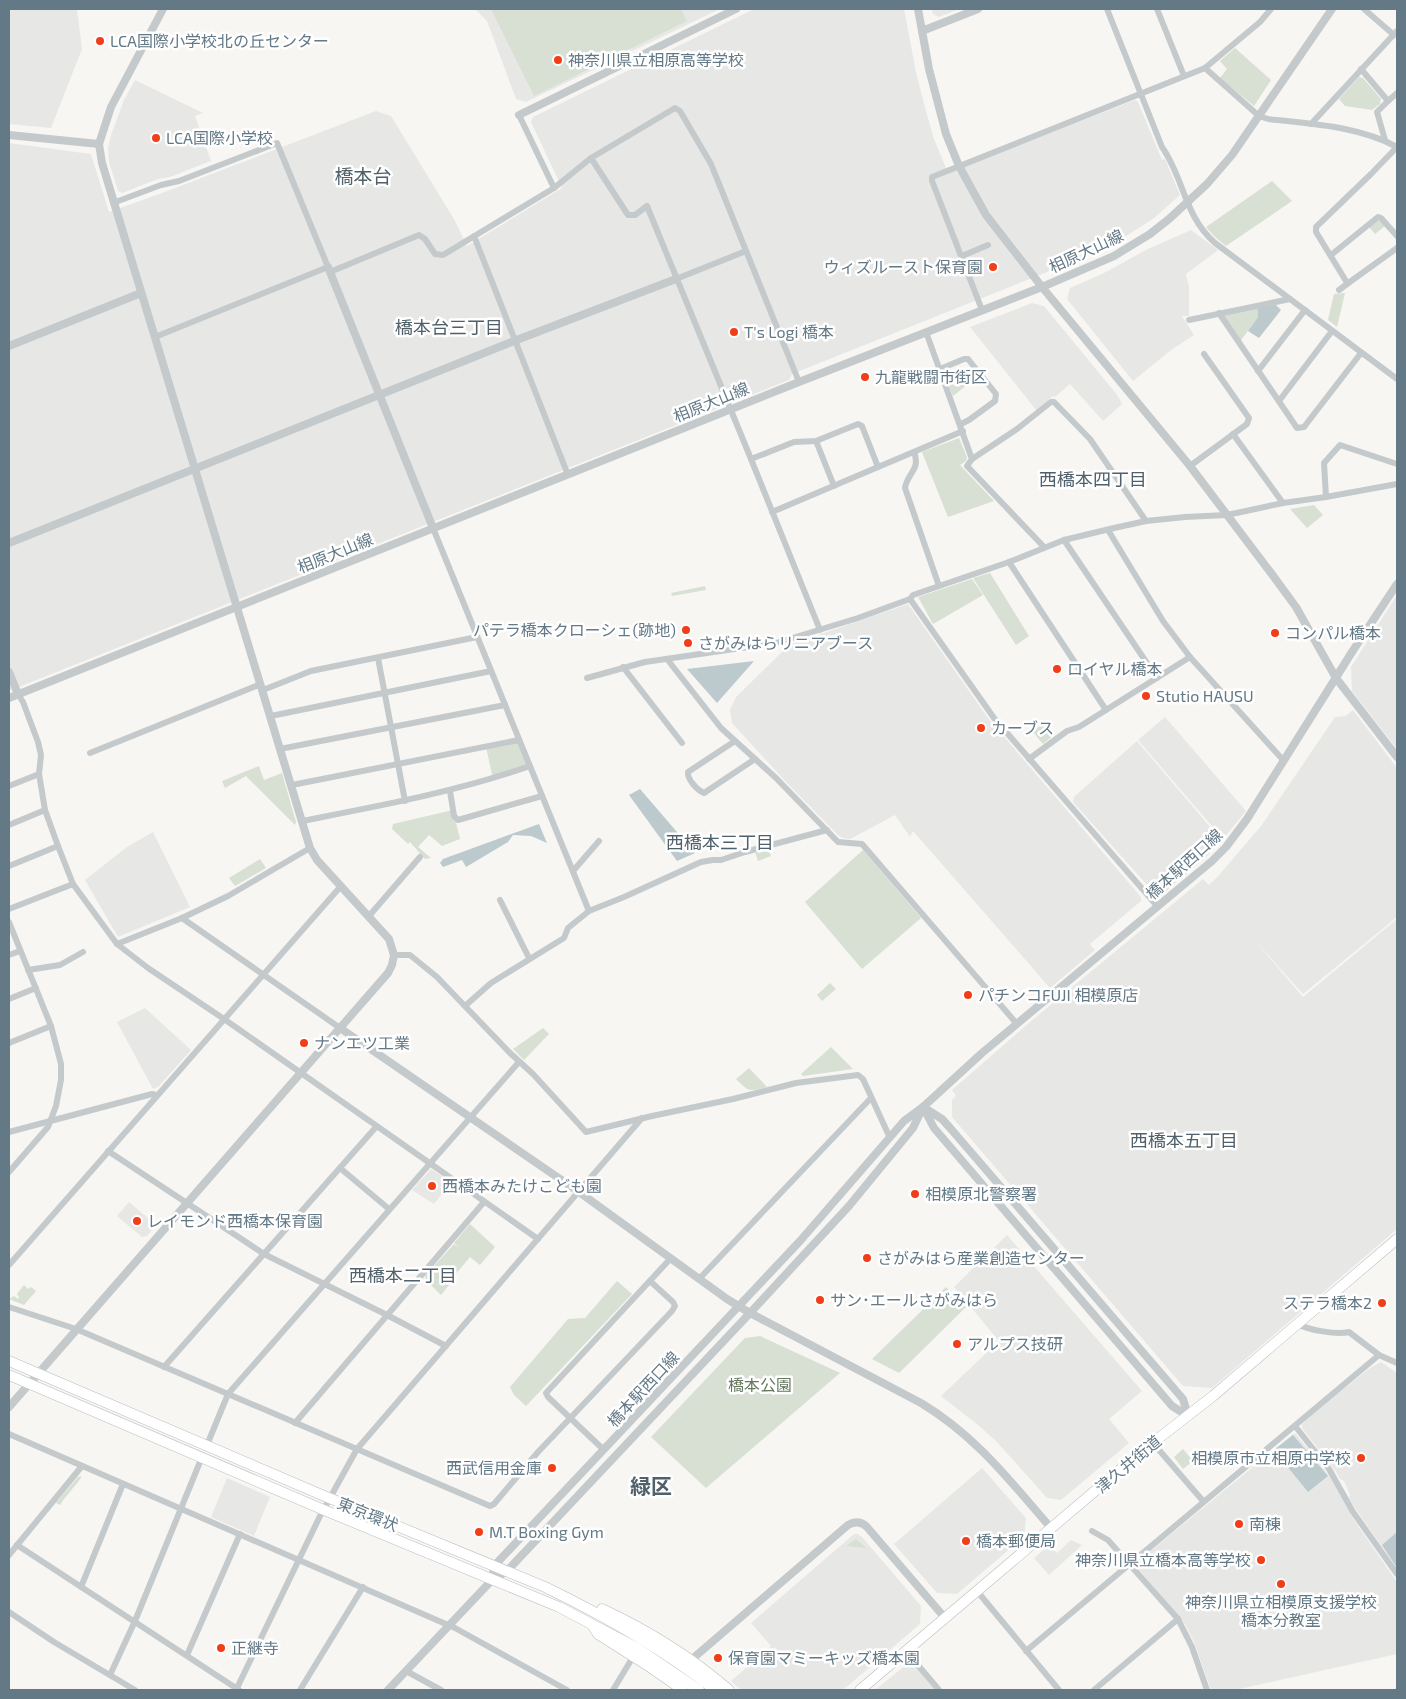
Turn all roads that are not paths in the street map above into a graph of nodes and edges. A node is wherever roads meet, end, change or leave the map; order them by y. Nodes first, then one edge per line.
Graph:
1 (163, 9) edge
2 (736, 9) edge
3 (918, 9) edge
4 (978, 9) edge
5 (1107, 9) edge
6 (1156, 9) edge
7 (1271, 9) edge
8 (1332, 9) edge
9 (1364, 9) edge
10 (922, 31) junction
11 (1396, 33) edge
12 (1205, 68) junction
13 (1360, 69) junction
14 (1184, 76) junction
15 (1397, 92) edge
16 (1141, 93) junction
17 (1388, 101) junction
18 (519, 115) joint
19 (1260, 116) junction
20 (1311, 124) junction
21 (9, 135) edge
22 (1385, 140) junction
23 (99, 144) junction
24 (591, 158) junction
25 (959, 166) junction
26 (554, 188) junction
27 (113, 203) junction
28 (1188, 203) junction
29 (474, 236) junction
30 (1397, 236) edge
31 (988, 245) dead end
32 (1397, 248) edge
33 (746, 251) junction
34 (1331, 255) junction
35 (962, 256) junction
36 (329, 270) junction
37 (676, 279) junction
38 (1347, 284) junction
39 (1042, 287) junction
40 (1340, 290) dead end
41 (141, 293) junction
42 (1290, 299) junction
43 (982, 310) junction
44 (1305, 310) junction
45 (1219, 313) junction
46 (1190, 320) dead end
47 (1332, 331) junction
48 (926, 332) junction
49 (155, 337) junction
50 (514, 341) junction
51 (9, 346) edge
52 (1361, 353) junction
53 (1204, 354) dead end
54 (940, 369) junction
55 (1258, 371) junction
56 (1397, 379) edge
57 (799, 382) junction
58 (380, 395) junction
59 (1279, 402) junction
60 (730, 409) junction
61 (961, 424) junction
62 (962, 432) junction
63 (1233, 434) junction
64 (816, 441) junction
65 (914, 452) junction
66 (752, 459) junction
67 (972, 459) junction
68 (1397, 464) edge
69 (1190, 466) junction
70 (878, 467) junction
71 (196, 470) junction
72 (568, 475) junction
73 (1397, 482) edge
74 (834, 486) junction
75 (1326, 497) junction
76 (1283, 503) junction
77 (772, 512) junction
78 (1227, 515) junction
79 (1146, 521) junction
80 (433, 528) junction
81 (1108, 530) junction
82 (1064, 540) junction
83 (9, 544) edge
84 (1044, 547) junction
85 (1009, 562) junction
86 (1397, 584) edge
87 (939, 586) junction
88 (910, 598) junction
89 (237, 607) junction
90 (820, 630) junction
91 (478, 637) junction
92 (1190, 657) junction
93 (378, 658) junction
94 (667, 659) junction
95 (623, 667) junction
96 (9, 672) edge
97 (491, 672) junction
98 (587, 678) dead end
99 (1157, 678) junction
100 (1336, 678) junction
101 (262, 687) junction
102 (384, 693) junction
103 (18, 694) junction
104 (9, 698) edge
105 (505, 705) junction
106 (1106, 710) junction
107 (270, 716) junction
108 (391, 727) junction
109 (519, 740) junction
110 (735, 741) junction
111 (682, 743) dead end
112 (280, 749) junction
113 (90, 753) dead end
114 (1397, 757) edge
115 (755, 759) junction
116 (1029, 759) junction
117 (1284, 761) junction
118 (398, 764) junction
119 (530, 766) junction
120 (39, 774) junction
121 (292, 785) junction
122 (9, 786) edge
123 (450, 791) junction
124 (542, 796) junction
125 (405, 801) junction
126 (45, 810) junction
127 (302, 821) junction
128 (9, 825) edge
129 (827, 830) junction
130 (599, 841) dead end
131 (58, 846) junction
132 (310, 848) junction
133 (420, 857) dead end
134 (9, 866) edge
135 (573, 871) junction
136 (73, 884) junction
137 (341, 886) junction
138 (500, 900) dead end
139 (1158, 907) junction
140 (9, 909) edge
141 (589, 911) junction
142 (369, 916) junction
143 (182, 918) junction
144 (9, 922) edge
145 (116, 944) junction
146 (20, 950) junction
147 (83, 952) dead end
148 (9, 955) edge
149 (394, 955) junction
150 (529, 958) junction
151 (28, 970) junction
152 (263, 974) junction
153 (36, 988) junction
154 (9, 999) edge
155 (465, 1006) junction
156 (224, 1019) junction
157 (1017, 1024) junction
158 (51, 1026) junction
159 (340, 1028) junction
160 (9, 1043) edge
161 (519, 1062) junction
162 (300, 1072) junction
163 (156, 1095) junction
164 (871, 1098) junction
165 (923, 1107) junction
166 (470, 1118) junction
167 (642, 1118) junction
168 (51, 1122) junction
169 (376, 1127) junction
170 (9, 1132) edge
171 (890, 1138) junction
172 (108, 1151) junction
173 (429, 1164) junction
174 (340, 1168) junction
175 (9, 1172) edge
176 (578, 1192) junction
177 (484, 1202) junction
178 (186, 1203) junction
179 (389, 1210) junction
180 (538, 1239) junction
181 (1397, 1239) edge
182 (264, 1254) junction
183 (671, 1258) junction
184 (9, 1265) edge
185 (699, 1279) junction
186 (650, 1281) junction
187 (325, 1284) junction
188 (739, 1306) junction
189 (9, 1307) edge
190 (750, 1313) junction
191 (387, 1315) junction
192 (1297, 1324) junction
193 (76, 1329) junction
194 (446, 1346) junction
195 (1379, 1356) junction
196 (9, 1360) edge
197 (1397, 1363) edge
198 (164, 1367) junction
199 (38, 1372) junction
200 (9, 1375) edge
201 (29, 1383) junction
202 (228, 1394) junction
203 (9, 1407) edge
204 (1188, 1416) junction
205 (571, 1419) junction
206 (295, 1423) junction
207 (1295, 1426) junction
208 (9, 1434) edge
209 (1153, 1443) junction
210 (207, 1445) junction
211 (357, 1449) junction
212 (604, 1450) junction
213 (202, 1457) junction
214 (82, 1466) junction
215 (123, 1484) junction
216 (330, 1498) junction
217 (1203, 1501) junction
218 (181, 1509) junction
219 (324, 1510) junction
220 (1050, 1528) junction
221 (1092, 1531) dead end
222 (240, 1534) junction
223 (17, 1545) junction
224 (9, 1555) edge
225 (299, 1560) junction
226 (1129, 1563) junction
227 (494, 1566) junction
228 (507, 1571) junction
229 (1397, 1574) edge
230 (492, 1580) junction
231 (81, 1587) junction
232 (363, 1587) junction
233 (977, 1591) junction
234 (576, 1602) junction
235 (9, 1612) edge
236 (945, 1618) junction
237 (1178, 1620) junction
238 (135, 1622) junction
239 (591, 1624) junction
240 (449, 1625) junction
241 (1026, 1650) junction
242 (906, 1651) junction
243 (187, 1656) junction
244 (633, 1656) junction
245 (691, 1660) junction
246 (406, 1671) junction
247 (110, 1675) junction
248 (135, 1690) edge
249 (238, 1690) edge
250 (300, 1690) edge
251 (388, 1690) edge
252 (441, 1690) edge
253 (567, 1690) edge
254 (613, 1690) edge
255 (683, 1690) edge
256 (699, 1690) edge
257 (715, 1690) edge
258 (729, 1690) edge
259 (860, 1690) edge
260 (940, 1690) edge
261 (1059, 1690) edge
262 (1094, 1690) edge
263 (1206, 1690) edge

1 - 23 street
2 - 18 street
3 - 10 street
4 - 10 street
5 - 16 street
6 - 14 street
7 - 12 street
8 - 19 street, 相原大山線
9 - 11 street
10 - 25 street
11 - 13 street
12 - 14 street
12 - 19 street
13 - 17 street
13 - 20 street
14 - 16 street
15 - 17 street
16 - 25 street
16 - 28 street
17 - 22 street
18 - 26 street
19 - 20 street
19 - 28 street, 相原大山線
20 - 22 street
21 - 23 street
22 - 34 street
23 - 27 street
24 - 26 street
24 - 33 street
24 - 37 street
25 - 35 street
25 - 39 street
26 - 29 street
27 - 36 street
27 - 41 street
28 - 39 street, 相原大山線
28 - 42 street
29 - 36 street
29 - 50 street
30 - 34 street
31 - 35 street
32 - 38 street
33 - 37 street
33 - 57 street
34 - 38 street
35 - 43 street
36 - 49 street
36 - 58 street
37 - 50 street
37 - 60 street
38 - 40 street
39 - 43 street, 相原大山線
39 - 69 street
41 - 49 street
41 - 51 street
42 - 44 street
42 - 45 street
43 - 48 street, 相原大山線
44 - 47 street
44 - 55 street
45 - 46 street
45 - 55 street
47 - 52 street
47 - 59 street
48 - 54 street
48 - 57 street, 相原大山線
49 - 71 street
50 - 58 street
50 - 72 street
52 - 56 street
52 - 59 street
53 - 63 street
54 - 61 street
54 - 61 street
55 - 59 street
57 - 60 street, 相原大山線
58 - 71 street
58 - 80 street
60 - 66 street
60 - 72 street, 相原大山線
61 - 62 street
62 - 65 street
62 - 67 street
63 - 69 street
63 - 76 street
64 - 66 street
64 - 70 street
64 - 74 street
65 - 70 street
65 - 87 street
66 - 77 street
67 - 79 street
67 - 84 street
68 - 75 street
69 - 78 street
70 - 74 street
71 - 83 street
71 - 89 street
72 - 80 street, 相原大山線
73 - 75 street
74 - 77 street
75 - 76 street
76 - 78 street
77 - 90 street
78 - 79 street
78 - 100 street
79 - 81 street
80 - 89 street, 相原大山線
80 - 91 street
81 - 82 street
81 - 92 street
82 - 84 street
82 - 99 street
84 - 85 street
85 - 87 street
85 - 106 street
86 - 100 street, 橋本駅西口線
87 - 88 street
88 - 90 street
88 - 116 street
89 - 101 street
89 - 103 street, 相原大山線
90 - 94 street
91 - 93 street
91 - 97 street
92 - 99 street
92 - 117 street
93 - 101 street
93 - 102 street
94 - 95 street
94 - 110 street
95 - 98 street
95 - 111 street
96 - 103 street
97 - 102 street
97 - 105 street
99 - 106 street
100 - 114 street
100 - 117 street, 橋本駅西口線
101 - 107 street
101 - 113 street
102 - 107 street
102 - 108 street
103 - 104 street, 相原大山線
103 - 120 street
105 - 108 street
105 - 109 street
106 - 116 street
107 - 112 street
108 - 112 street
108 - 118 street
109 - 118 street
109 - 119 street
110 - 115 street
110 - 115 street
112 - 121 street
115 - 129 street
116 - 139 street
117 - 139 street, 橋本駅西口線
118 - 121 street
118 - 125 street
119 - 123 street
119 - 124 street
120 - 122 street
120 - 126 street
121 - 127 street
123 - 124 street
123 - 125 street
124 - 135 street
125 - 127 street
126 - 128 street
126 - 131 street
127 - 132 street
129 - 141 street
129 - 157 street
130 - 135 street
131 - 134 street
131 - 136 street
132 - 137 street
132 - 143 street
133 - 142 street
135 - 141 street
136 - 140 street
136 - 145 street
137 - 142 street
137 - 152 street
138 - 150 street
139 - 157 street, 橋本駅西口線
141 - 150 street
142 - 149 street
143 - 145 street
143 - 152 street
144 - 146 street
145 - 156 street
146 - 148 street
146 - 151 street
147 - 151 street
149 - 155 street
149 - 159 street
150 - 155 street
151 - 153 street
152 - 156 street
152 - 159 street
153 - 154 street
153 - 158 street
155 - 161 street
156 - 162 street
156 - 163 street
157 - 165 street, 橋本駅西口線
158 - 160 street
158 - 168 street
159 - 162 street
159 - 166 street
161 - 166 street
161 - 167 street
162 - 169 street
162 - 178 street
163 - 168 street
163 - 172 street
164 - 167 street
164 - 171 street
164 - 185 street
165 - 171 street, 橋本駅西口線
165 - 190 street, 橋本駅西口線
165 - 204 street
165 - 204 street
166 - 173 street
166 - 176 street
167 - 176 street
168 - 170 street
168 - 175 street
169 - 173 street
169 - 174 street
171 - 188 street, 橋本駅西口線
172 - 178 street
172 - 184 street
173 - 177 street
173 - 179 street
174 - 179 street
174 - 182 street
176 - 180 street
176 - 183 street
177 - 180 street
177 - 191 street
178 - 182 street
178 - 193 street
179 - 187 street
180 - 194 street
181 - 192 highway, 津久井街道
182 - 187 street
182 - 198 street
183 - 185 street
183 - 186 street
185 - 188 street
186 - 205 street
186 - 205 street
187 - 191 street
187 - 202 street
188 - 190 street
188 - 212 street, 橋本駅西口線
189 - 193 street
190 - 220 street
190 - 228 street, 橋本駅西口線
191 - 194 street
191 - 206 street
192 - 195 street
192 - 204 highway, 津久井街道
193 - 198 street
193 - 199 street
194 - 211 street
195 - 197 street
195 - 207 street
196 - 199 highway, 東京環状
198 - 202 street
199 - 201 street
199 - 210 highway, 東京環状
200 - 201 highway, 東京環状
201 - 203 street
201 - 213 highway, 東京環状
202 - 206 street
202 - 210 street
204 - 209 highway, 津久井街道
205 - 211 street
205 - 212 street
206 - 211 street
207 - 217 street
207 - 229 street
208 - 214 street
209 - 217 street
209 - 220 highway, 津久井街道
210 - 216 highway, 東京環状
211 - 216 street
212 - 227 street, 橋本駅西口線
213 - 218 street
213 - 219 highway, 東京環状
214 - 215 street
214 - 223 street
215 - 218 street
215 - 231 street
216 - 219 street
216 - 227 highway, 東京環状
217 - 226 street
218 - 222 street
218 - 238 street
219 - 225 street
219 - 230 highway, 東京環状
220 - 233 highway, 津久井街道
221 - 226 street
222 - 225 street
222 - 243 street
223 - 224 street
223 - 231 street
225 - 232 street
225 - 249 street
226 - 237 street
226 - 241 street
227 - 228 highway, 東京環状
227 - 230 street
228 - 230 street, 橋本駅西口線
228 - 234 highway, 東京環状
230 - 239 highway, 東京環状
230 - 240 street
231 - 238 street
232 - 240 street
232 - 250 street
233 - 236 highway, 津久井街道
233 - 241 street
234 - 245 highway
234 - 257 highway, 東京環状
235 - 247 street
236 - 242 highway, 津久井街道
236 - 245 street
237 - 262 street
237 - 263 street
238 - 243 street
238 - 247 street
239 - 244 highway
239 - 256 highway, 東京環状
240 - 246 street
240 - 253 street
241 - 261 street
242 - 259 highway, 津久井街道
242 - 260 street
243 - 249 street
244 - 254 street
244 - 255 highway
245 - 258 highway
246 - 251 street
246 - 252 street
247 - 248 street

